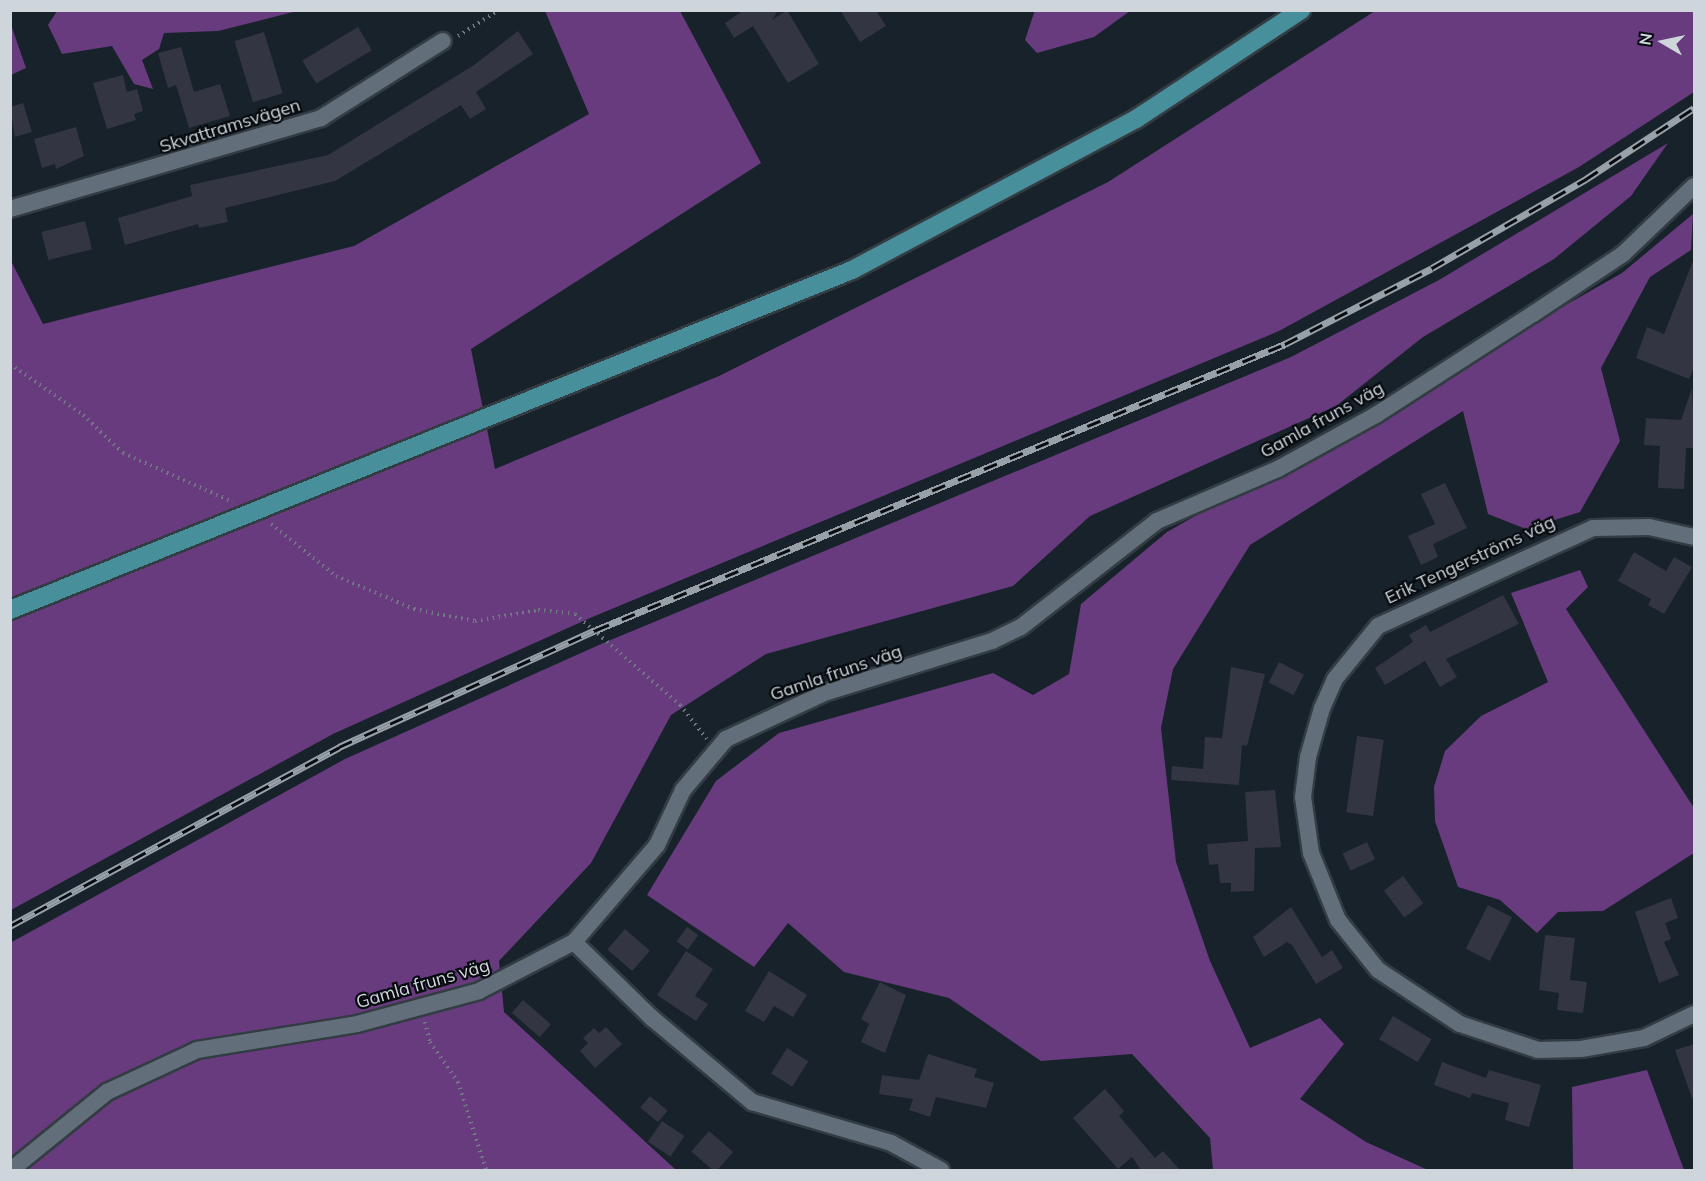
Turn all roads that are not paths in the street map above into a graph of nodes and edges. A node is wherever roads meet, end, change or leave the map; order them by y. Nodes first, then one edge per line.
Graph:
1 (1301, 10) edge
2 (443, 41) road end
3 (1695, 186) edge
4 (10, 209) edge
5 (1695, 537) edge
6 (10, 610) edge
7 (574, 942) junction
8 (1695, 1014) edge
9 (11, 1170) edge
10 (941, 1170) edge

1 - 6 main road
2 - 4 street, Skvattramsvägen
3 - 7 street, Gamla fruns väg
5 - 8 street, Erik Tengerströms väg
7 - 9 street, Gamla fruns väg
7 - 10 street

